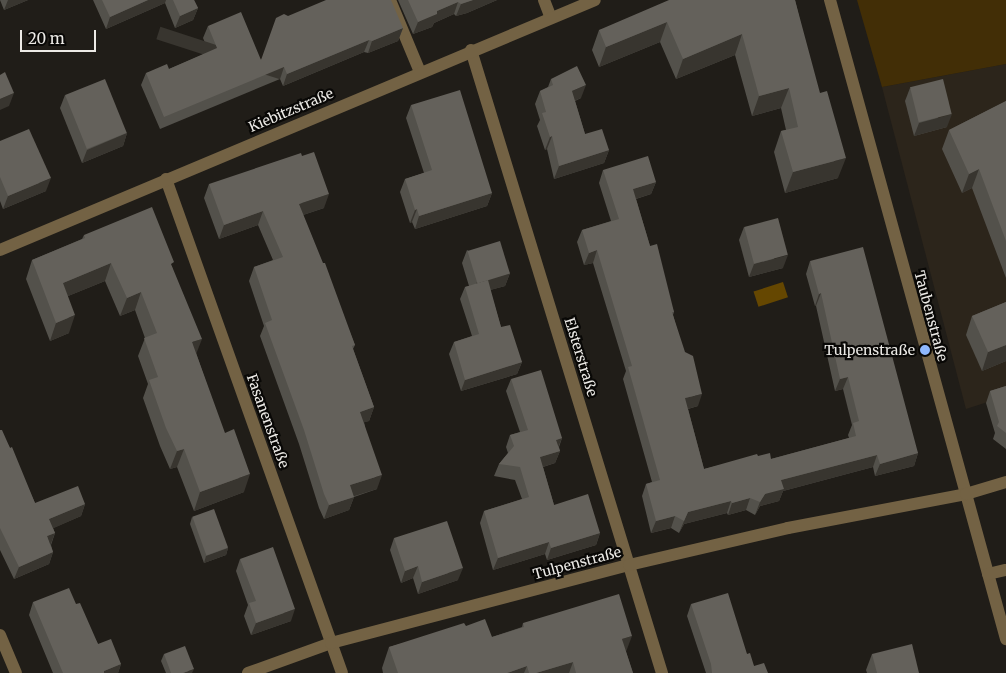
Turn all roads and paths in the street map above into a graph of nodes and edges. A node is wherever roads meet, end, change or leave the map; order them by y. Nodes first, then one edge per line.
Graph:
1 (390, 0) edge
2 (544, 0) edge
3 (595, 0) edge
4 (830, 0) edge
5 (551, 18) junction
6 (471, 50) junction
7 (420, 72) junction
8 (166, 179) junction
9 (0, 250) edge
10 (1006, 482) edge
11 (966, 494) junction
12 (629, 565) junction
13 (1006, 570) edge
14 (988, 574) junction
15 (0, 635) edge
16 (1006, 639) edge
17 (331, 643) junction
18 (16, 673) edge
19 (248, 673) edge
20 (342, 673) edge
21 (662, 673) edge

1 - 7 street
2 - 5 street
3 - 5 street, Kiebitzstraße
4 - 11 street, Taubenstraße
5 - 6 street, Kiebitzstraße
6 - 7 street, Kiebitzstraße
6 - 12 street, Elsterstraße
7 - 8 street, Kiebitzstraße
8 - 9 street, Kiebitzstraße
8 - 17 street, Fasanenstraße
10 - 11 street, Tulpenstraße
11 - 12 street, Tulpenstraße
11 - 14 street, Taubenstraße
12 - 17 street, Tulpenstraße
12 - 21 street, Elsterstraße
13 - 14 street
14 - 16 street, Taubenstraße
15 - 18 street
17 - 19 street, Tulpenstraße
17 - 20 street, Fasanenstraße

